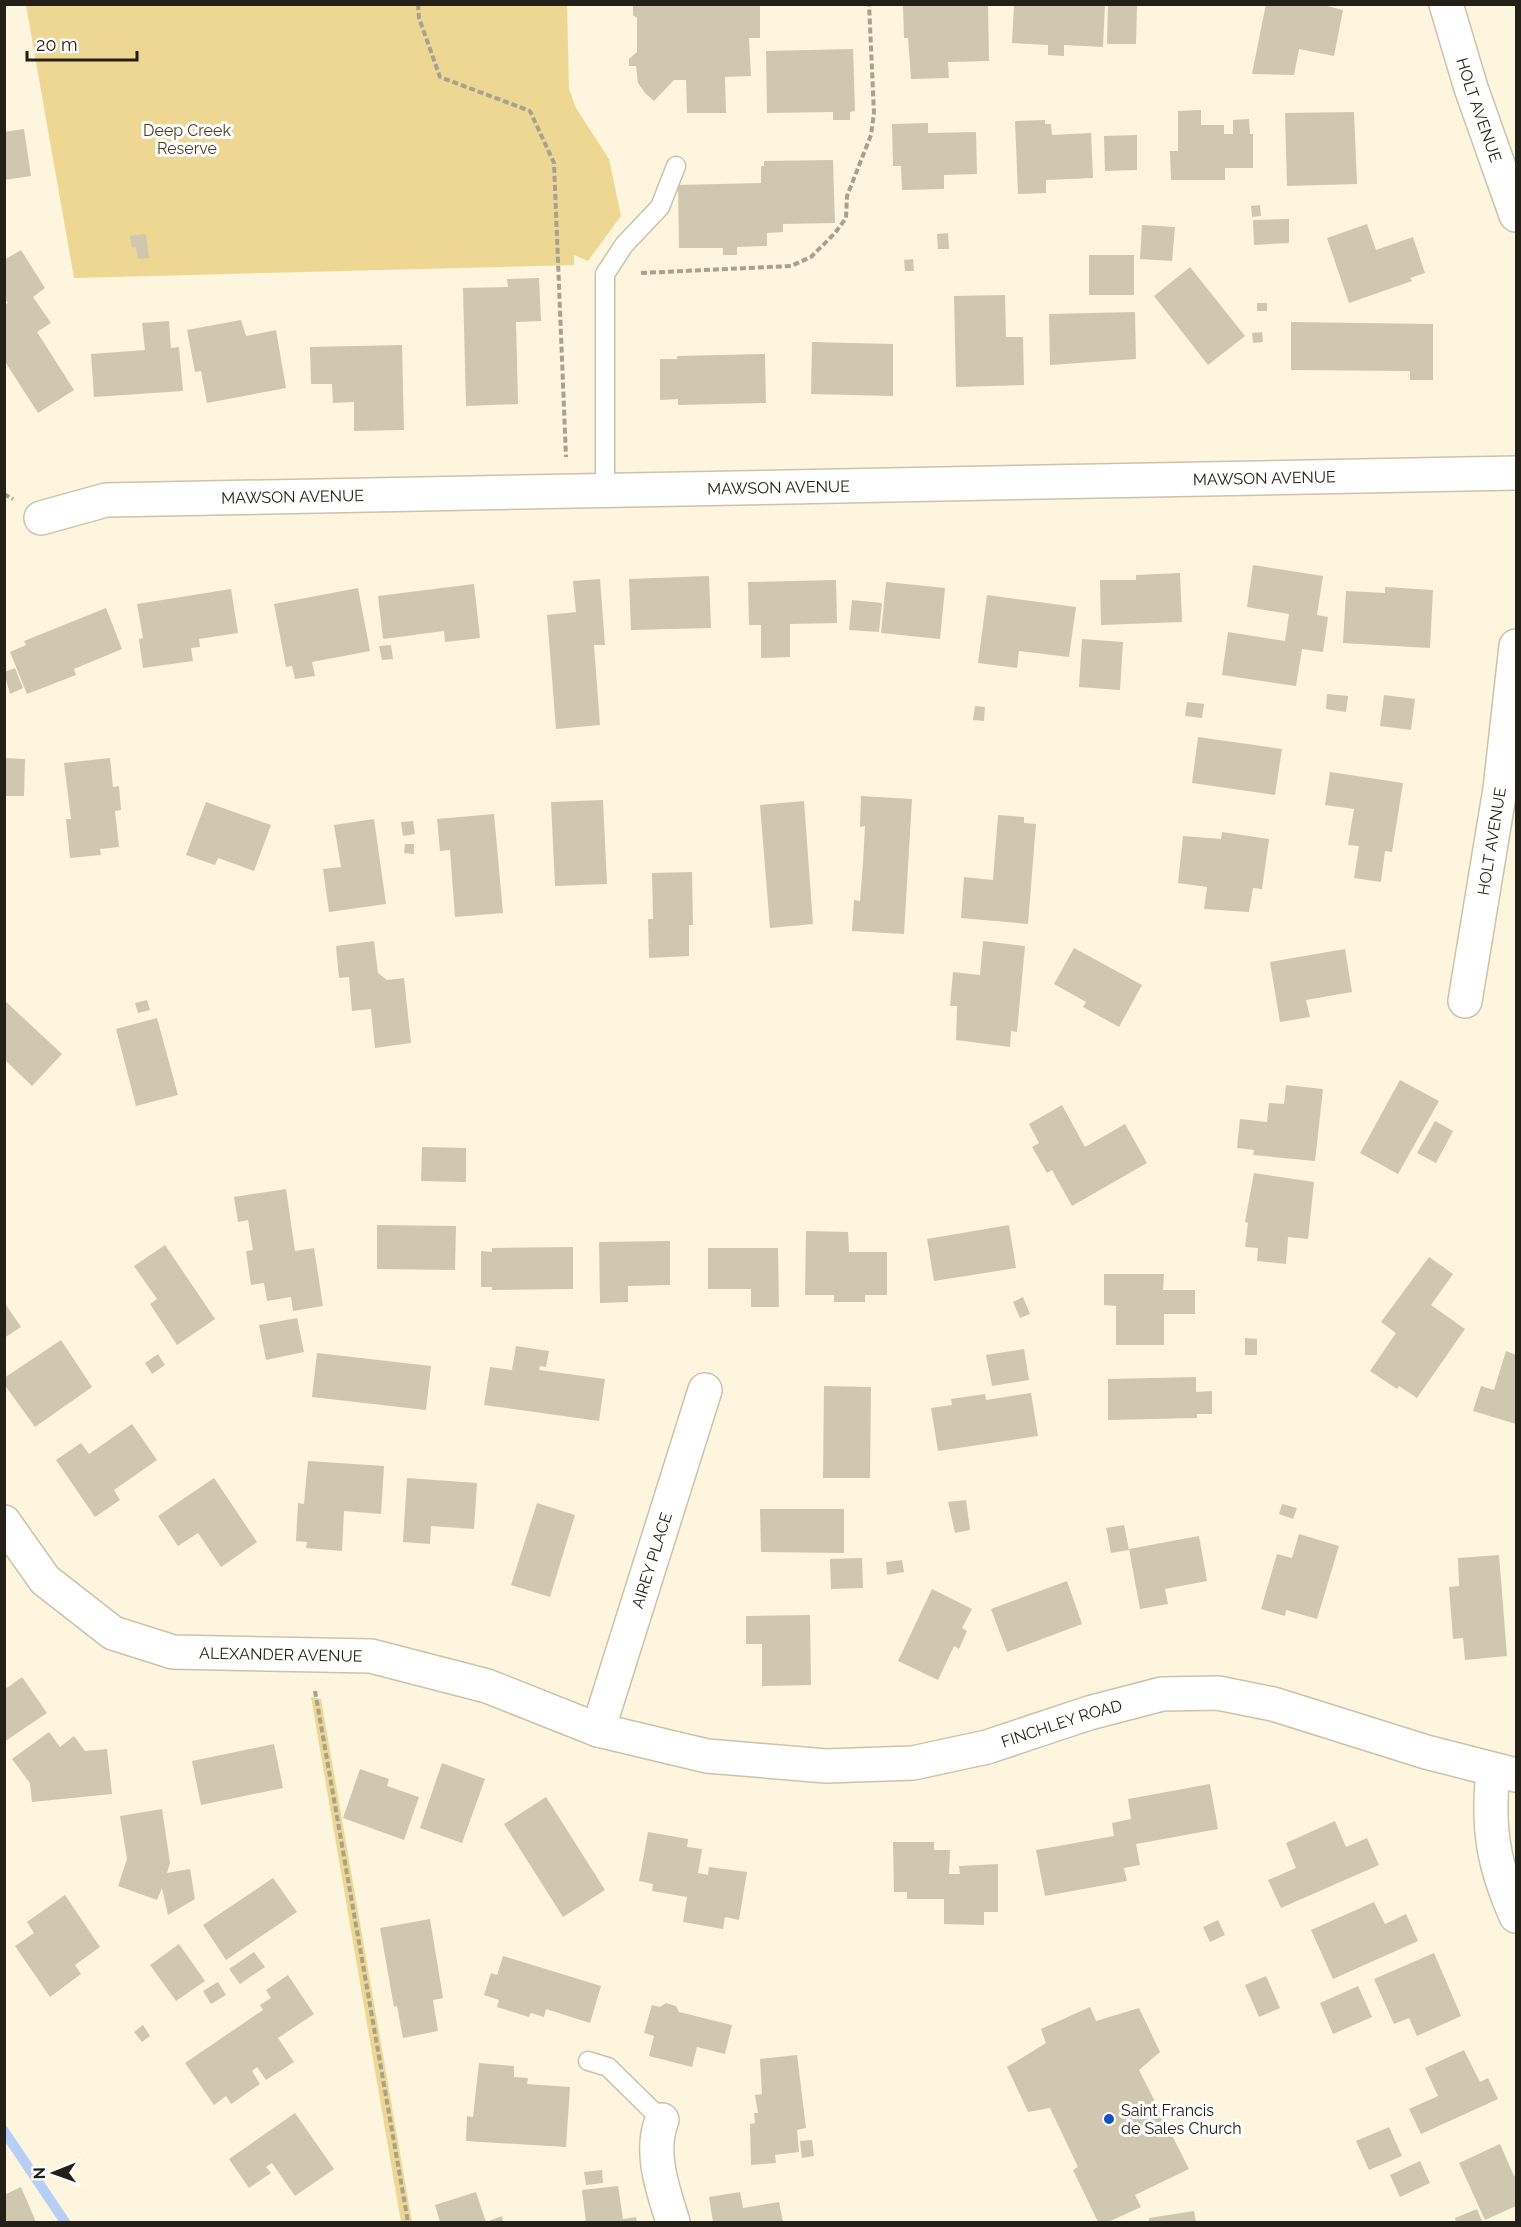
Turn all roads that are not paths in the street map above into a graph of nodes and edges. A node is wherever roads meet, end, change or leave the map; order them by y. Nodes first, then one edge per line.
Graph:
1 (1446, 4) edge
2 (676, 166) dead end
3 (1516, 215) edge
4 (1516, 473) edge
5 (605, 492) junction
6 (41, 518) dead end
7 (1516, 646) edge
8 (1465, 1001) dead end
9 (705, 1390) dead end
10 (4, 1522) edge
11 (598, 1730) junction
12 (1505, 1773) edge
13 (1516, 1916) edge
14 (588, 2061) dead end
15 (662, 2120) joint
16 (673, 2223) edge

1 - 3 street, HOLT AVENUE
2 - 5 lane
4 - 5 street, MAWSON AVENUE
5 - 6 street, MAWSON AVENUE
7 - 8 street, HOLT AVENUE
9 - 11 street, AIREY PLACE
10 - 11 street, ALEXANDER AVENUE
11 - 12 street, FINCHLEY ROAD
12 - 13 street
14 - 15 lane
15 - 16 street

